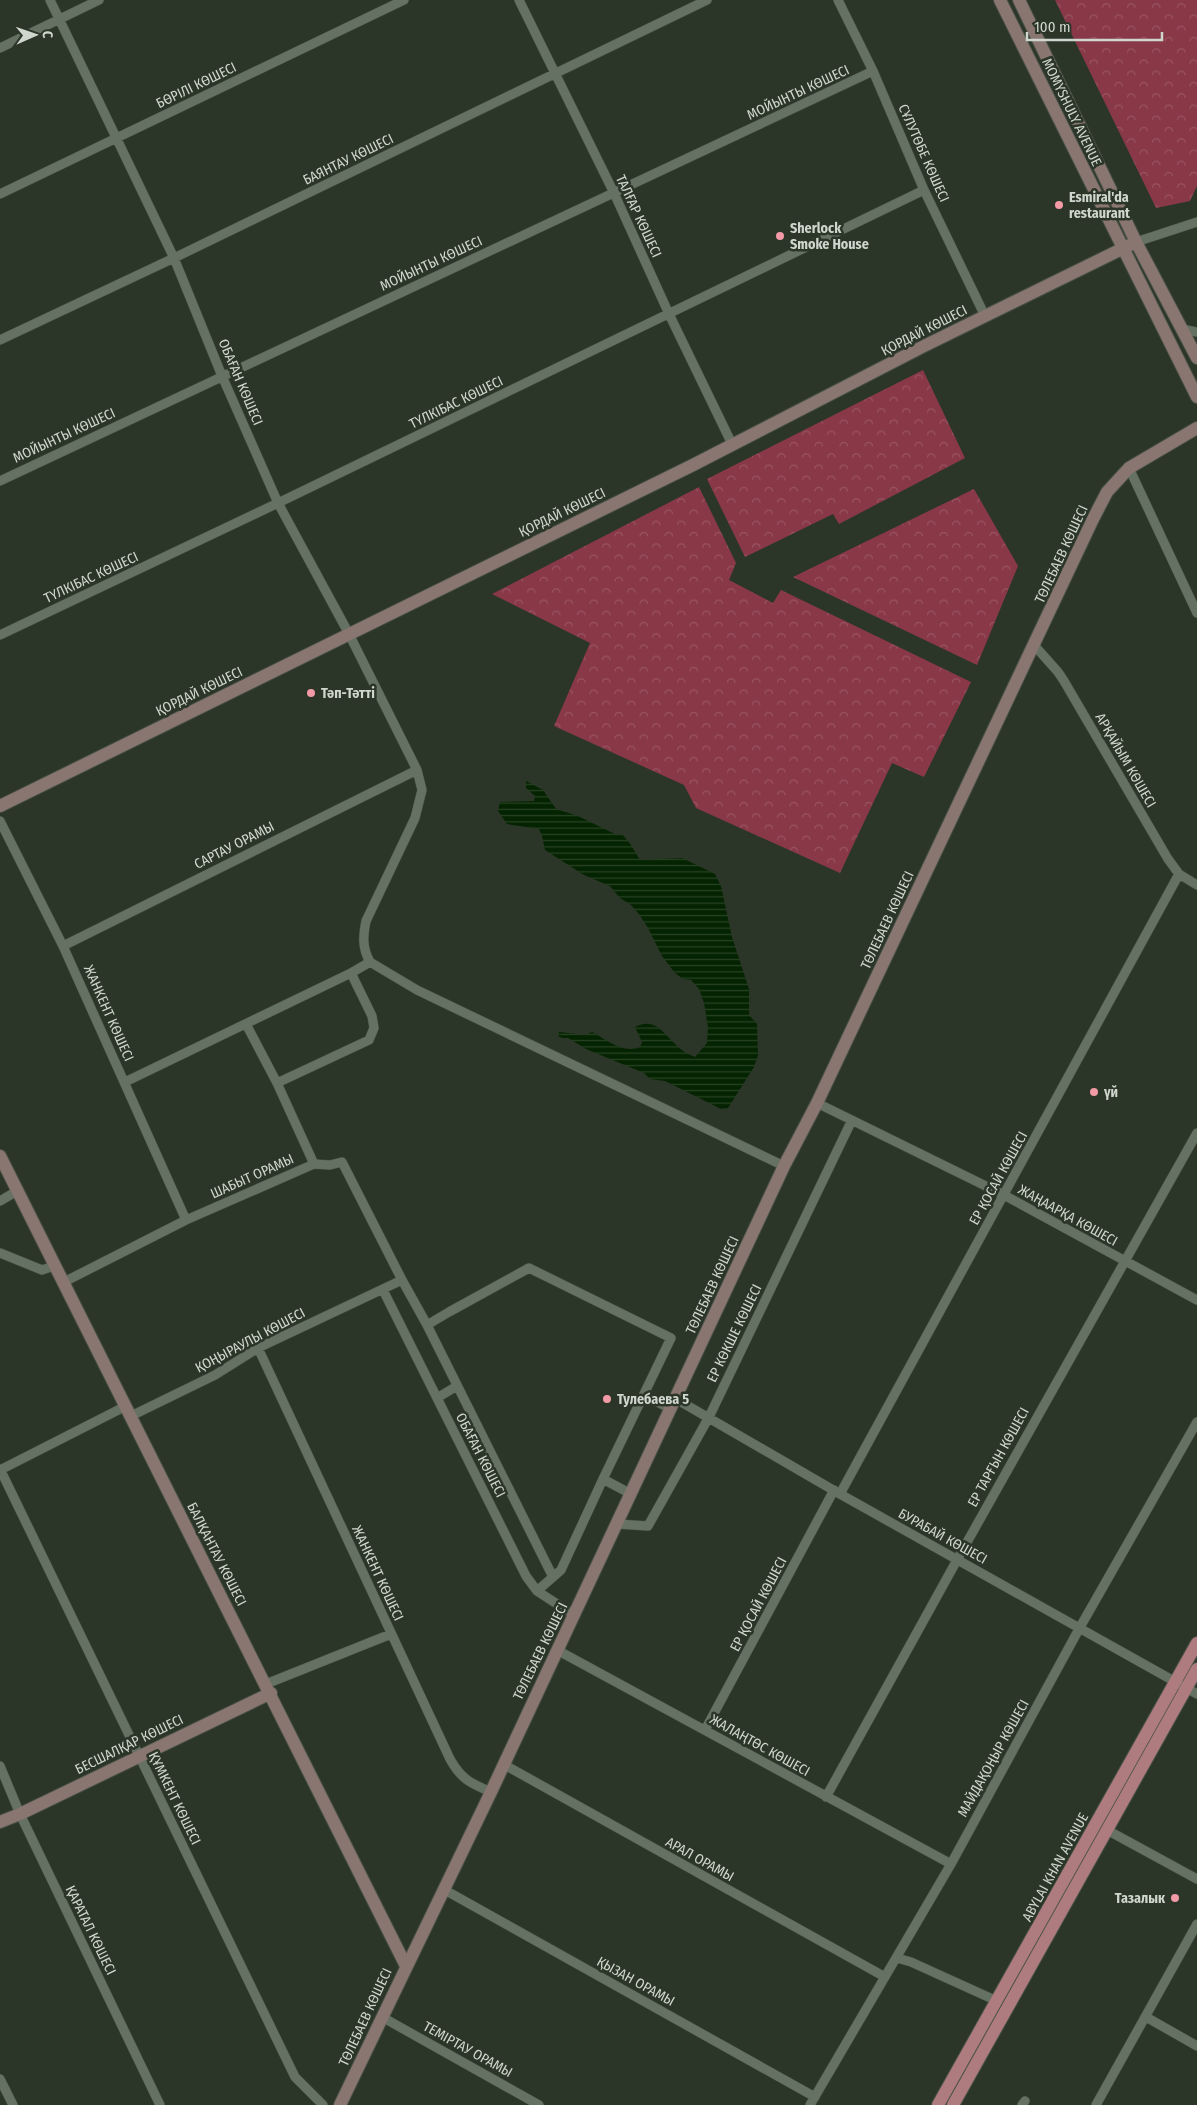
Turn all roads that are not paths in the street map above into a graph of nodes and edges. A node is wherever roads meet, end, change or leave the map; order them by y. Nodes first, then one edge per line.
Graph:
1 (50, 0) edge
2 (99, 0) edge
3 (404, 0) edge
4 (519, 0) edge
5 (708, 0) edge
6 (838, 0) edge
7 (1000, 0) edge
8 (1018, 0) edge
9 (59, 20) junction
10 (0, 48) edge
11 (873, 71) junction
12 (554, 74) junction
13 (117, 139) junction
14 (924, 190) junction
15 (614, 193) junction
16 (0, 194) edge
17 (1197, 222) edge
18 (1136, 242) junction
19 (1122, 249) junction
20 (174, 258) junction
21 (669, 314) junction
22 (985, 316) junction
23 (1182, 329) junction
24 (1197, 332) edge
25 (0, 340) edge
26 (1197, 358) edge
27 (222, 376) junction
28 (1197, 398) edge
29 (1197, 428) edge
30 (732, 444) junction
31 (1128, 468) junction
32 (0, 481) edge
33 (278, 503) junction
34 (1197, 613) edge
35 (349, 634) junction
36 (0, 635) edge
37 (1034, 646) junction
38 (417, 770) junction
39 (0, 806) edge
40 (0, 821) edge
41 (1179, 874) junction
42 (1197, 885) edge
43 (63, 946) junction
44 (370, 962) junction
45 (351, 973) junction
46 (246, 1024) junction
47 (125, 1082) junction
48 (277, 1083) junction
49 (817, 1102) junction
50 (852, 1120) junction
51 (1197, 1133) edge
52 (0, 1156) edge
53 (314, 1164) junction
54 (784, 1166) junction
55 (17, 1191) junction
56 (1004, 1195) junction
57 (0, 1201) edge
58 (186, 1220) junction
59 (0, 1253) edge
60 (1124, 1261) junction
61 (54, 1266) junction
62 (402, 1280) junction
63 (62, 1283) junction
64 (383, 1290) junction
65 (1197, 1300) edge
66 (427, 1325) junction
67 (258, 1348) junction
68 (457, 1386) junction
69 (644, 1395) junction
70 (437, 1398) junction
71 (674, 1404) junction
72 (128, 1411) junction
73 (709, 1417) junction
74 (1197, 1422) edge
75 (0, 1469) edge
76 (604, 1479) junction
77 (837, 1492) junction
78 (631, 1494) junction
79 (617, 1524) junction
80 (957, 1560) junction
81 (553, 1577) junction
82 (537, 1591) junction
83 (574, 1615) junction
84 (1079, 1629) junction
85 (392, 1634) junction
86 (1197, 1643) edge
87 (557, 1650) junction
88 (1197, 1669) edge
89 (268, 1688) junction
90 (1186, 1689) edge
91 (705, 1730) junction
92 (139, 1755) junction
93 (502, 1764) junction
94 (0, 1766) edge
95 (491, 1792) junction
96 (826, 1797) junction
97 (20, 1814) junction
98 (0, 1822) edge
99 (1107, 1830) junction
100 (951, 1864) junction
101 (1197, 1878) edge
102 (443, 1889) junction
103 (1197, 1924) edge
104 (897, 1958) junction
105 (406, 1966) junction
106 (885, 1978) junction
107 (997, 2001) junction
108 (382, 2017) junction
109 (1146, 2017) junction
110 (1197, 2046) edge
111 (0, 2078) edge
112 (813, 2101) edge
113 (13, 2105) edge
114 (160, 2105) edge
115 (323, 2105) edge
116 (340, 2105) edge
117 (539, 2105) edge
118 (938, 2105) edge
119 (952, 2105) edge
120 (1096, 2105) edge

1 - 9 street, ОБАҒАН КӨШЕСІ
2 - 9 street
3 - 13 street, БӨРІЛІ КӨШЕСІ
4 - 12 street, ТАЛҒАР КӨШЕСІ
5 - 12 street, БАЯНТАУ КӨШЕСІ
6 - 11 street, СҰЛУТӨБЕ КӨШЕСІ
7 - 19 street, MOMYSHULY AVENUE
8 - 18 street, MOMYSHULY AVENUE
9 - 10 street
9 - 13 street, ОБАҒАН КӨШЕСІ
11 - 14 street, СҰЛУТӨБЕ КӨШЕСІ
11 - 15 street, МОЙЫНТЫ КӨШЕСІ
12 - 15 street, ТАЛҒАР КӨШЕСІ
12 - 20 street, БАЯНТАУ КӨШЕСІ
13 - 16 street, БӨРІЛІ КӨШЕСІ
13 - 20 street, ОБАҒАН КӨШЕСІ
14 - 21 street, ТҮЛКІБАС КӨШЕСІ
14 - 22 street, СҰЛУТӨБЕ КӨШЕСІ
15 - 21 street, ТАЛҒАР КӨШЕСІ
15 - 27 street, МОЙЫНТЫ КӨШЕСІ
17 - 18 street
18 - 19 street, ҚОРДАЙ КӨШЕСІ
18 - 23 street, MOMYSHULY AVENUE
19 - 22 street, ҚОРДАЙ КӨШЕСІ
19 - 28 street, MOMYSHULY AVENUE
20 - 25 street, БАЯНТАУ КӨШЕСІ
20 - 27 street, ОБАҒАН КӨШЕСІ
21 - 30 street, ТАЛҒАР КӨШЕСІ
21 - 33 street, ТҮЛКІБАС КӨШЕСІ
22 - 30 street, ҚОРДАЙ КӨШЕСІ
23 - 24 street
23 - 26 street, MOMYSHULY AVENUE
27 - 32 street, МОЙЫНТЫ КӨШЕСІ
27 - 33 street, ОБАҒАН КӨШЕСІ
29 - 31 street
30 - 35 street, ҚОРДАЙ КӨШЕСІ
31 - 34 street
31 - 37 street, ТӨЛЕБАЕВ КӨШЕСІ
33 - 35 street, ОБАҒАН КӨШЕСІ
33 - 36 street, ТҮЛКІБАС КӨШЕСІ
35 - 38 street, ОБАҒАН КӨШЕСІ
35 - 39 street, ҚОРДАЙ КӨШЕСІ
37 - 41 street, АРҚАЙЫМ КӨШЕСІ
37 - 49 street, ТӨЛЕБАЕВ КӨШЕСІ
38 - 43 street, САРТАУ ОРАМЫ
38 - 44 street, ОБАҒАН КӨШЕСІ
40 - 43 street, ЖАНКЕНТ КӨШЕСІ
41 - 42 street, АРҚАЙЫМ КӨШЕСІ
41 - 56 street, ЕР ҚОСАЙ КӨШЕСІ
43 - 47 street, ЖАНКЕНТ КӨШЕСІ
44 - 45 street
44 - 54 street
45 - 46 street
45 - 48 street
46 - 47 street
46 - 48 street, ШАБЫТ ОРАМЫ
47 - 58 street, ЖАНКЕНТ КӨШЕСІ
48 - 53 street, ШАБЫТ ОРАМЫ
49 - 50 street, ЖАҢААРҚА КӨШЕСІ
49 - 54 street, ТӨЛЕБАЕВ КӨШЕСІ
50 - 56 street, ЖАҢААРҚА КӨШЕСІ
50 - 73 street, ЕР КӨКШЕ КӨШЕСІ
51 - 60 street, ЕР ТАРҒЫН КӨШЕСІ
52 - 55 street, БАЛҚАНТАУ КӨШЕСІ
53 - 58 street, ШАБЫТ ОРАМЫ
53 - 62 street
54 - 71 street, ТӨЛЕБАЕВ КӨШЕСІ
55 - 57 street
55 - 61 street, БАЛҚАНТАУ КӨШЕСІ
56 - 60 street, ЖАҢААРҚА КӨШЕСІ
56 - 77 street, ЕР ҚОСАЙ КӨШЕСІ
58 - 63 street, ШАБЫТ ОРАМЫ
59 - 61 street
60 - 65 street, ЖАҢААРҚА КӨШЕСІ
60 - 80 street, ЕР ТАРҒЫН КӨШЕСІ
61 - 63 street, БАЛҚАНТАУ КӨШЕСІ
62 - 64 street, ҚОҢЫРАУЛЫ КӨШЕСІ
62 - 66 street
63 - 72 street, БАЛҚАНТАУ КӨШЕСІ
64 - 67 street, ҚОҢЫРАУЛЫ КӨШЕСІ
64 - 70 street, ОБАҒАН КӨШЕСІ
66 - 68 street
66 - 69 street
67 - 72 street, ҚОҢЫРАУЛЫ КӨШЕСІ
67 - 85 street, ЖАНКЕНТ КӨШЕСІ
68 - 70 street
68 - 81 street
69 - 71 street, БУРАБАЙ КӨШЕСІ
69 - 76 street
70 - 82 street, ОБАҒАН КӨШЕСІ
71 - 73 street, БУРАБАЙ КӨШЕСІ
71 - 78 street, ТӨЛЕБАЕВ КӨШЕСІ
72 - 75 street, ҚОҢЫРАУЛЫ КӨШЕСІ
72 - 89 street, БАЛҚАНТАУ КӨШЕСІ
73 - 77 street, БУРАБАЙ КӨШЕСІ
73 - 79 street, ЕР КӨКШЕ КӨШЕСІ
74 - 84 street, МАЙДАҚОҢЫР КӨШЕСІ
75 - 92 street, ҚҰМКЕНТ КӨШЕСІ
76 - 78 street
76 - 81 street
77 - 80 street, БУРАБАЙ КӨШЕСІ
77 - 91 street, ЕР ҚОСАЙ КӨШЕСІ
78 - 79 street, ТӨЛЕБАЕВ КӨШЕСІ
79 - 83 street, ТӨЛЕБАЕВ КӨШЕСІ
80 - 84 street, БУРАБАЙ КӨШЕСІ
80 - 96 street, ЕР ТАРҒЫН КӨШЕСІ
81 - 82 street
82 - 83 street, ОБАҒАН КӨШЕСІ
83 - 87 street, ТӨЛЕБАЕВ КӨШЕСІ
84 - 90 street, БУРАБАЙ КӨШЕСІ
84 - 100 street, МАЙДАҚОҢЫР КӨШЕСІ
85 - 89 street
85 - 95 street, ЖАНКЕНТ КӨШЕСІ
86 - 90 main road, ABYLAI KHAN AVENUE
87 - 91 street, ЖАЛАҢТӨС КӨШЕСІ
87 - 93 street, ТӨЛЕБАЕВ КӨШЕСІ
88 - 90 main road, ABYLAI KHAN AVENUE
89 - 92 street, БЕСШАЛҚАР КӨШЕСІ
89 - 105 street, БАЛҚАНТАУ КӨШЕСІ
90 - 99 main road, ABYLAI KHAN AVENUE
90 - 107 main road, ABYLAI KHAN AVENUE
91 - 96 street, ЖАЛАҢТӨС КӨШЕСІ
92 - 97 street, БЕСШАЛҚАР КӨШЕСІ
92 - 115 street, ҚҰМКЕНТ КӨШЕСІ
93 - 95 street, ТӨЛЕБАЕВ КӨШЕСІ
93 - 106 street, АРАЛ ОРАМЫ
94 - 97 street, ҚАРАТАЛ КӨШЕСІ
95 - 102 street, ТӨЛЕБАЕВ КӨШЕСІ
96 - 100 street, ЖАЛАҢТӨС КӨШЕСІ
97 - 98 street, БЕСШАЛҚАР КӨШЕСІ
97 - 114 street, ҚАРАТАЛ КӨШЕСІ
99 - 101 street
99 - 119 main road, ABYLAI KHAN AVENUE
100 - 104 street, МАЙДАҚОҢЫР КӨШЕСІ
102 - 105 street, ТӨЛЕБАЕВ КӨШЕСІ
102 - 112 street, ҚЫЗАН ОРАМЫ
103 - 109 street
104 - 106 street, МАЙДАҚОҢЫР КӨШЕСІ
104 - 107 street
105 - 108 street, ТӨЛЕБАЕВ КӨШЕСІ
106 - 112 street, МАЙДАҚОҢЫР КӨШЕСІ
107 - 118 main road, ABYLAI KHAN AVENUE
108 - 116 street, ТӨЛЕБАЕВ КӨШЕСІ
108 - 117 street, ТЕМІРТАУ ОРАМЫ
109 - 110 street
109 - 120 street
111 - 113 street

